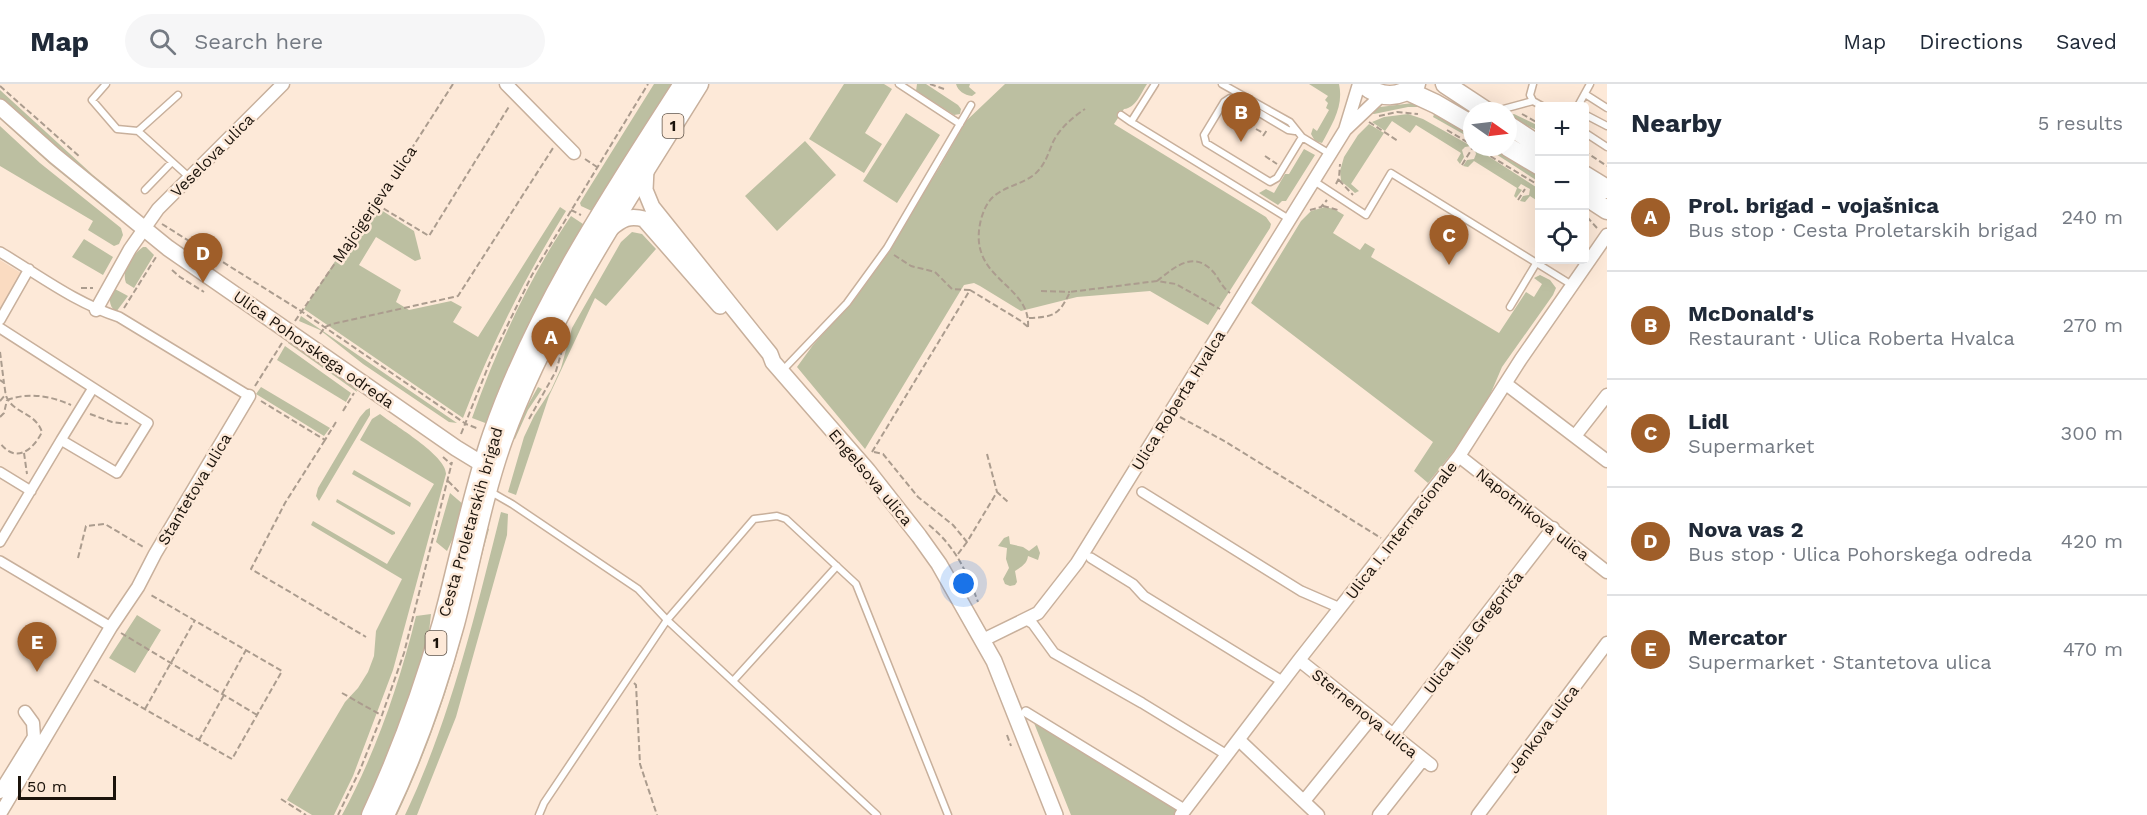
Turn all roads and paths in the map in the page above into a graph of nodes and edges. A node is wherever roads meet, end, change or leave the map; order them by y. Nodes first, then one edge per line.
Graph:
1 (106, 84) edge
2 (283, 84) edge
3 (453, 84) edge
4 (506, 84) edge
5 (648, 84) edge
6 (683, 84) edge
7 (699, 84) edge
8 (899, 84) edge
9 (930, 84) edge
10 (1155, 84) edge
11 (1361, 84) edge
12 (1445, 84) edge
13 (1533, 84) edge
14 (1590, 84) edge
15 (0, 86) edge
16 (1225, 86) edge
17 (1412, 88) edge
18 (944, 89) dead end
19 (1585, 94) junction
20 (178, 95) dead end
21 (517, 95) junction
22 (1382, 95) junction
23 (1533, 101) joint
24 (1472, 102) edge
25 (1580, 102) edge
26 (971, 105) dead end
27 (1517, 105) edge
28 (0, 107) edge
29 (1607, 108) edge
30 (1086, 109) dead end
31 (1121, 115) dead end
32 (1422, 115) dead end
33 (1378, 116) dead end
34 (1589, 117) edge
35 (1364, 118) dead end
36 (1463, 120) edge
37 (1517, 120) edge
38 (1131, 122) junction
39 (1517, 122) edge
40 (1535, 123) edge
41 (960, 124) junction
42 (1270, 124) dead end
43 (1607, 126) edge
44 (1256, 129) dead end
45 (1445, 129) dead end
46 (1295, 130) junction
47 (1345, 130) junction
48 (138, 131) junction
49 (1589, 135) edge
50 (1302, 137) junction
51 (1463, 140) edge
52 (1398, 141) dead end
53 (557, 142) dead end
54 (1535, 142) edge
55 (1607, 147) edge
56 (574, 153) dead end
57 (1517, 153) edge
58 (1330, 154) junction
59 (1589, 154) edge
60 (79, 156) dead end
61 (1265, 156) dead end
62 (1467, 156) edge
63 (1490, 156) edge
64 (172, 162) junction
65 (1535, 164) edge
66 (1279, 165) dead end
67 (1461, 165) dead end
68 (1607, 165) edge
69 (646, 169) junction
70 (189, 177) junction
71 (1589, 178) edge
72 (1314, 181) junction
73 (1535, 184) edge
74 (1525, 189) dead end
75 (1607, 189) edge
76 (145, 190) dead end
77 (1589, 198) edge
78 (1518, 200) dead end
79 (376, 204) junction
80 (1324, 204) dead end
81 (571, 210) junction
82 (1607, 210) edge
83 (1305, 214) dead end
84 (1589, 218) edge
85 (589, 219) dead end
86 (1290, 220) junction
87 (159, 221) dead end
88 (1592, 225) dead end
89 (144, 229) junction
90 (609, 230) junction
91 (1607, 235) edge
92 (886, 248) junction
93 (0, 252) edge
94 (158, 255) dead end
95 (1535, 261) edge
96 (1536, 264) edge
97 (1540, 264) edge
98 (29, 269) junction
99 (1157, 281) junction
100 (1572, 285) junction
101 (970, 290) junction
102 (1041, 291) dead end
103 (1070, 292) junction
104 (1240, 299) junction
105 (1510, 307) dead end
106 (96, 310) junction
107 (301, 311) junction
108 (1231, 314) junction
109 (119, 317) junction
110 (1029, 318) junction
111 (0, 320) edge
112 (295, 324) dead end
113 (326, 327) junction
114 (0, 328) edge
115 (320, 334) dead end
116 (566, 337) dead end
117 (286, 338) dead end
118 (0, 352) edge
119 (777, 367) junction
120 (261, 376) dead end
121 (0, 380) edge
122 (4, 383) junction
123 (1506, 384) junction
124 (93, 388) junction
125 (355, 393) dead end
126 (6, 394) junction
127 (1607, 395) edge
128 (249, 396) junction
129 (7, 400) junction
130 (0, 401) edge
131 (80, 409) junction
132 (343, 411) dead end
133 (1178, 416) dead end
134 (0, 417) edge
135 (529, 420) dead end
136 (336, 422) dead end
137 (148, 423) junction
138 (466, 424) junction
139 (462, 430) dead end
140 (483, 430) dead end
141 (1575, 436) junction
142 (61, 440) junction
143 (325, 440) junction
144 (0, 443) edge
145 (872, 452) junction
146 (24, 453) junction
147 (987, 454) dead end
148 (1459, 456) junction
149 (866, 459) dead end
150 (1607, 461) edge
151 (452, 465) dead end
152 (488, 468) junction
153 (0, 472) edge
154 (448, 482) junction
155 (483, 488) junction
156 (31, 491) junction
157 (997, 492) junction
158 (1142, 492) dead end
159 (460, 493) dead end
160 (1009, 503) dead end
161 (1553, 528) junction
162 (0, 542) edge
163 (967, 542) junction
164 (1390, 544) junction
165 (155, 554) junction
166 (957, 556) dead end
167 (78, 558) dead end
168 (1091, 558) dead end
169 (0, 561) edge
170 (837, 566) junction
171 (1607, 572) edge
172 (138, 587) junction
173 (1340, 608) junction
174 (1025, 619) junction
175 (195, 620) junction
176 (667, 620) junction
177 (111, 627) junction
178 (366, 638) dead end
179 (983, 640) junction
180 (1607, 643) edge
181 (246, 650) junction
182 (1299, 660) junction
183 (171, 663) junction
184 (84, 674) junction
185 (628, 676) junction
186 (733, 681) junction
187 (1282, 681) junction
188 (342, 693) dead end
189 (223, 695) junction
190 (145, 709) junction
191 (26, 712) dead end
192 (1026, 712) dead end
193 (257, 715) junction
194 (382, 715) junction
195 (1371, 718) junction
196 (1005, 729) dead end
197 (1393, 735) junction
198 (199, 740) junction
199 (1239, 740) junction
200 (1012, 748) dead end
201 (1227, 755) junction
202 (0, 792) edge
203 (282, 799) dead end
204 (1304, 801) junction
205 (1184, 812) edge
206 (0, 814) edge
207 (306, 815) edge
208 (338, 815) edge
209 (371, 815) edge
210 (385, 815) edge
211 (539, 815) edge
212 (657, 815) edge
213 (877, 815) edge
214 (948, 815) edge
215 (1055, 815) edge
216 (1318, 815) edge
217 (1379, 815) edge
218 (1478, 815) edge

1 - 48 lane
2 - 70 street, Veselova ulica
3 - 79 path, Majcigerjeva ulica
4 - 21 street
5 - 81 path
6 - 152 main road, Cesta Proletarskih brigad / 1
7 - 69 main road, Cesta Proletarskih brigad / 1
8 - 41 lane
9 - 18 path
10 - 38 lane
11 - 22 main road
11 - 47 street
12 - 24 main road
13 - 23 lane
14 - 19 lane
15 - 60 path
16 - 46 lane
17 - 22 main road
17 - 36 main road
19 - 25 lane
19 - 29 lane
20 - 48 lane
21 - 56 street
21 - 79 path
22 - 47 street
23 - 27 lane
26 - 41 lane
28 - 89 street, Ulica Pohorskega odreda
30 - 110 path
31 - 38 lane
32 - 33 path
34 - 43 lane
35 - 52 path
37 - 40 path
38 - 86 lane
39 - 54 main road
41 - 92 lane
42 - 44 path
45 - 51 path
46 - 50 lane
46 - 50 lane
47 - 58 street, Ulica Roberta Hvalca
48 - 64 lane
49 - 55 lane
50 - 58 lane
53 - 113 path
57 - 65 main road
58 - 72 street, Ulica Roberta Hvalca
59 - 68 path
61 - 66 path
62 - 67 path
63 - 73 path
64 - 70 lane
64 - 76 lane
69 - 90 main road, Cesta Proletarskih brigad / 1
69 - 119 street, Engelsova ulica
70 - 89 street, Veselova ulica
71 - 75 main road
72 - 86 street, Ulica Roberta Hvalca
72 - 95 lane
74 - 78 path
77 - 82 main road
79 - 107 path, Majcigerjeva ulica
80 - 83 path
81 - 85 path
81 - 138 path
84 - 88 path
86 - 104 street, Ulica Roberta Hvalca
87 - 107 path
89 - 106 street
89 - 152 street, Ulica Pohorskega odreda
90 - 119 street
90 - 152 main road, Cesta Proletarskih brigad / 1
91 - 100 street, Ulica I. Internacionale
92 - 101 path
92 - 119 lane
93 - 98 street
94 - 109 path
96 - 105 lane
97 - 100 lane
98 - 106 street
98 - 111 street
99 - 103 path
99 - 104 path
99 - 108 path
100 - 123 street, Ulica I. Internacionale
101 - 110 path
101 - 145 path
102 - 103 path
103 - 110 path
104 - 108 street, Ulica Roberta Hvalca
106 - 109 street
107 - 112 path, Majcigerjeva ulica
107 - 113 path
108 - 174 street, Ulica Roberta Hvalca
109 - 128 street
113 - 115 path
113 - 138 path
114 - 124 street
116 - 135 path
117 - 120 path
118 - 122 path
119 - 179 street, Engelsova ulica
121 - 122 path
122 - 126 path
123 - 141 street
123 - 148 street, Ulica I. Internacionale
124 - 131 street
124 - 137 street
125 - 132 path
126 - 129 path
126 - 130 path
127 - 141 street
128 - 143 path
128 - 165 street, Stantetova ulica
129 - 131 path
129 - 134 path
129 - 146 path
131 - 137 path
131 - 142 street
133 - 164 path
136 - 143 path
137 - 142 street
138 - 139 path
138 - 140 path
141 - 150 street
142 - 156 street
143 - 178 path
144 - 146 path
145 - 149 path
145 - 163 path
146 - 156 path
147 - 157 path
148 - 161 street, Napotnikova ulica
148 - 164 street, Ulica I. Internacionale
151 - 154 path
152 - 155 main road, Cesta Proletarskih brigad / 1
153 - 156 street
154 - 159 path
154 - 194 path
155 - 176 lane
155 - 209 main road, Cesta Proletarskih brigad / 1
155 - 210 main road, Cesta Proletarskih brigad / 1
156 - 162 street
157 - 160 path
157 - 163 path
158 - 173 street
161 - 171 street, Napotnikova ulica
161 - 197 street, Ulica Ilije Gregoriča
163 - 166 path
164 - 173 street, Ulica I. Internacionale
165 - 167 path
165 - 172 street, Stantetova ulica
168 - 187 street
169 - 177 street
170 - 176 lane
170 - 186 lane
170 - 214 lane
172 - 175 path
172 - 177 street, Stantetova ulica
173 - 182 street, Ulica I. Internacionale
174 - 179 street, Ulica Roberta Hvalca
174 - 201 street
175 - 181 path
175 - 183 path
176 - 185 lane
176 - 186 lane
177 - 183 path
177 - 184 street, Stantetova ulica
179 - 215 street, Engelsova ulica
180 - 218 street, Jenkova ulica
181 - 189 path
181 - 193 path
182 - 187 street, Ulica I. Internacionale
182 - 195 street, Sternenova ulica
183 - 189 path
183 - 190 path
184 - 190 path
184 - 206 street, Stantetova ulica
185 - 211 lane
185 - 212 path
186 - 213 lane
187 - 199 street, Ulica I. Internacionale
188 - 194 path
189 - 193 path
189 - 198 path
190 - 198 path
191 - 202 street
192 - 205 street
193 - 198 path
194 - 208 path
195 - 197 street, Sternenova ulica
195 - 204 street
196 - 200 path
197 - 217 street, Sternenova ulica
199 - 201 street, Ulica I. Internacionale
199 - 204 street
201 - 205 street, Ulica I. Internacionale
203 - 207 path
204 - 216 street

